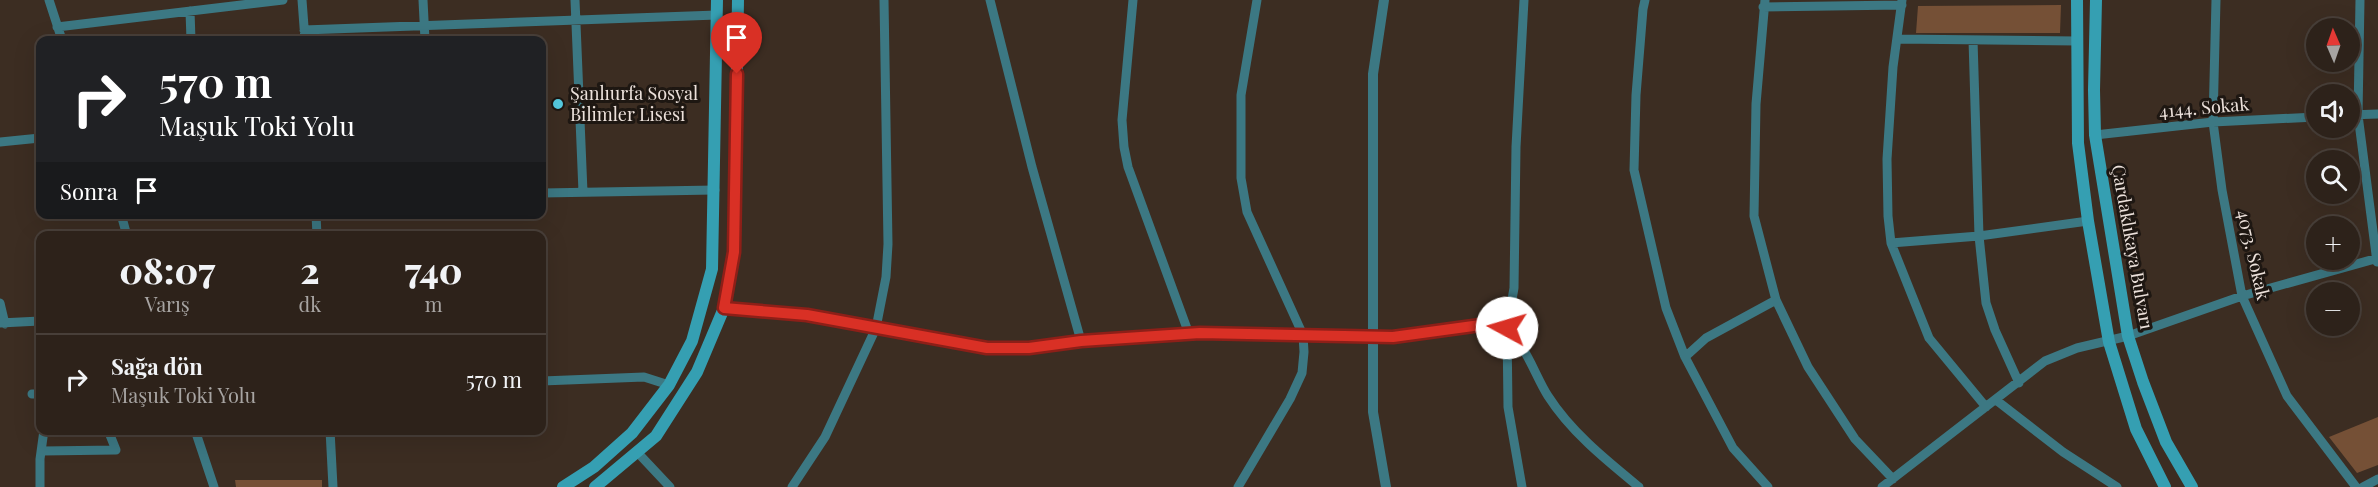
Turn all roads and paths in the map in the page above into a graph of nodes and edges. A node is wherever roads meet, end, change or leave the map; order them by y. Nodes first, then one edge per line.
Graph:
1 (48, 0) edge
2 (283, 0) edge
3 (302, 0) edge
4 (423, 0) edge
5 (575, 0) edge
6 (717, 0) edge
7 (738, 0) edge
8 (884, 0) edge
9 (990, 0) edge
10 (1133, 0) edge
11 (1257, 0) edge
12 (1384, 0) edge
13 (1524, 0) edge
14 (1645, 0) edge
15 (2077, 0) edge
16 (2096, 0) edge
17 (2216, 0) edge
18 (2360, 0) edge
19 (1902, 2) edge
20 (1764, 4) edge
21 (190, 11) junction
22 (717, 15) junction
23 (575, 21) junction
24 (424, 26) junction
25 (57, 27) junction
26 (304, 30) junction
27 (60, 36) edge
28 (191, 36) edge
29 (305, 36) edge
30 (424, 36) edge
31 (1897, 39) junction
32 (1973, 40) junction
33 (2077, 40) junction
34 (2356, 84) edge
35 (2378, 114) edge
36 (2360, 115) edge
37 (2306, 117) edge
38 (2213, 122) junction
39 (2096, 135) junction
40 (36, 138) edge
41 (2358, 138) edge
42 (0, 142) edge
43 (715, 190) junction
44 (583, 192) junction
45 (546, 193) edge
46 (2088, 221) junction
47 (1979, 236) junction
48 (1891, 243) junction
49 (2377, 261) edge
50 (2242, 296) junction
51 (1776, 300) junction
52 (0, 303) edge
53 (724, 308) junction
54 (36, 321) edge
55 (3, 323) edge
56 (876, 327) junction
57 (1507, 328) junction
58 (1189, 334) junction
59 (1303, 335) junction
60 (1373, 336) junction
61 (2128, 336) junction
62 (1081, 341) junction
63 (2109, 342) junction
64 (1685, 357) junction
65 (546, 381) edge
66 (2019, 382) junction
67 (669, 385) junction
68 (1996, 400) junction
69 (1986, 407) junction
70 (44, 435) edge
71 (110, 435) edge
72 (197, 435) edge
73 (330, 435) edge
74 (42, 451) junction
75 (638, 453) junction
76 (1893, 479) junction
77 (2378, 479) edge
78 (40, 487) edge
79 (214, 487) edge
80 (333, 487) edge
81 (562, 487) edge
82 (595, 487) edge
83 (670, 487) edge
84 (792, 487) edge
85 (1238, 487) edge
86 (1386, 487) edge
87 (1522, 487) edge
88 (1639, 487) edge
89 (1768, 487) edge
90 (1882, 487) edge
91 (2117, 487) edge
92 (2165, 487) edge
93 (2193, 487) edge
94 (2356, 487) edge
95 (2363, 487) edge

1 - 25 street
2 - 21 street
3 - 26 street
4 - 24 street
5 - 23 street
6 - 22 main road
7 - 53 main road
8 - 56 street
9 - 62 street
10 - 58 street
11 - 59 street
12 - 60 street
13 - 57 street
14 - 64 street
15 - 33 main road, Çardaklıkaya Bulvarı
16 - 39 main road, Çardaklıkaya Bulvarı
17 - 38 street, 4073. Sokak
18 - 34 street
19 - 20 street
19 - 31 street
20 - 51 street
21 - 25 street
21 - 28 street
22 - 23 street
22 - 43 main road
23 - 24 street
23 - 44 street
24 - 26 street
24 - 30 street
25 - 27 street
26 - 29 street
31 - 32 street
31 - 48 street
32 - 33 street
32 - 47 street
33 - 46 main road, Çardaklıkaya Bulvarı
35 - 36 street
37 - 38 street, 4144. Sokak
38 - 39 street, 4144. Sokak
38 - 50 street, 4073. Sokak
39 - 61 main road, Çardaklıkaya Bulvarı
40 - 42 street
41 - 49 street
43 - 44 street
43 - 67 main road
44 - 45 street
46 - 47 street
46 - 63 main road, Çardaklıkaya Bulvarı
47 - 48 street
47 - 66 street
48 - 69 street
49 - 50 street
50 - 61 street
50 - 94 street, 4073. Sokak
51 - 64 street
51 - 76 street
52 - 55 street
53 - 56 street
53 - 75 main road
54 - 55 street
56 - 62 street
56 - 84 street
57 - 60 street
57 - 87 street
57 - 88 street
58 - 59 street
58 - 62 street
59 - 60 street
59 - 85 street
60 - 86 street
61 - 63 street
61 - 93 main road, Çardaklıkaya Bulvarı
63 - 66 street
63 - 92 main road, Çardaklıkaya Bulvarı
64 - 89 street
65 - 67 street
66 - 68 street
67 - 81 main road
68 - 69 street
68 - 91 street
69 - 76 street
70 - 74 street
71 - 74 street
72 - 79 street
73 - 80 street
74 - 78 street
75 - 82 main road
75 - 83 street
76 - 90 street
77 - 95 street

